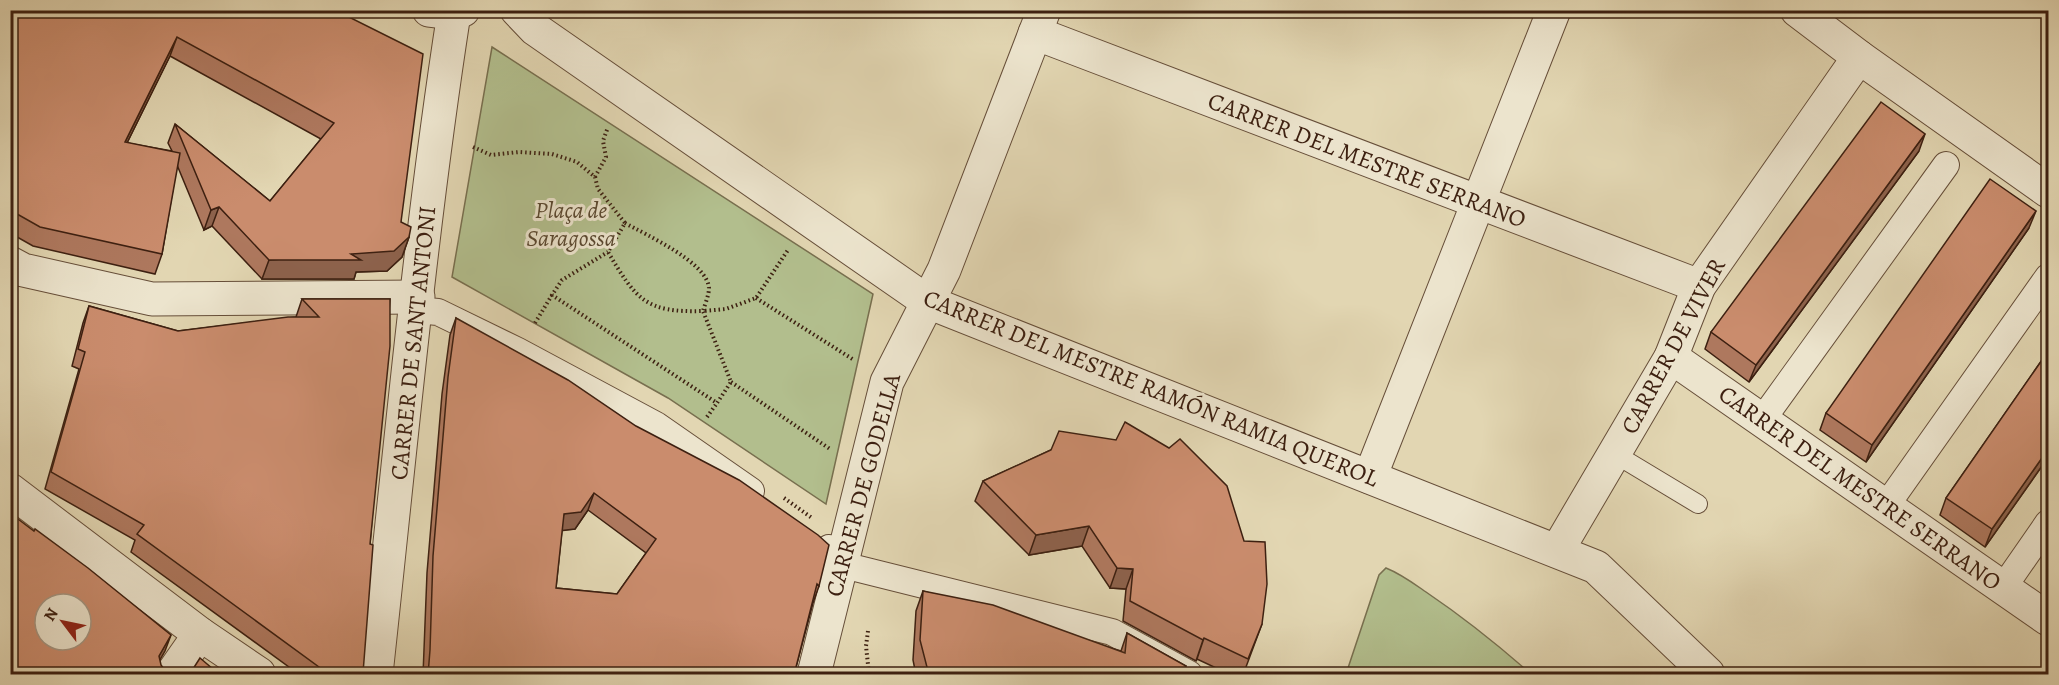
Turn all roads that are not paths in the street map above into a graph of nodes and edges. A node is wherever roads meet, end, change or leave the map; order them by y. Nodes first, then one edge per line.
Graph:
1 (517, 10) edge
2 (1554, 10) edge
3 (1797, 10) edge
4 (449, 11) edge
5 (1039, 22) edge
6 (1859, 57) junction
7 (1946, 165) dead end
8 (2049, 191) edge
9 (1479, 203) junction
10 (10, 263) edge
11 (2049, 277) edge
12 (1699, 286) junction
13 (928, 302) junction
14 (417, 303) junction
15 (1671, 357) junction
16 (1762, 420) junction
17 (1615, 454) junction
18 (1370, 477) junction
19 (10, 490) edge
20 (1698, 504) dead end
21 (1886, 506) junction
22 (773, 507) edge
23 (2049, 523) edge
24 (812, 533) edge
25 (1557, 551) junction
26 (842, 560) junction
27 (2003, 588) junction
28 (2049, 619) edge
29 (200, 634) junction
30 (172, 675) edge
31 (259, 675) edge
32 (376, 675) edge
33 (814, 675) edge
34 (1189, 675) edge
35 (1708, 675) edge

1 - 13 street, CARRER DEL MESTRE RAMÓN RAMIA QUEROL
2 - 9 street
3 - 6 street
4 - 14 street, CARRER DE SANT ANTONI
5 - 9 street, CARRER DEL MESTRE SERRANO
5 - 13 street, CARRER DE GODELLA
6 - 8 street
6 - 12 street, CARRER DE VIVER
7 - 16 street
9 - 12 street, CARRER DEL MESTRE SERRANO
9 - 18 street
10 - 14 street
11 - 21 street
12 - 15 street, CARRER DE VIVER
13 - 18 street, CARRER DEL MESTRE RAMÓN RAMIA QUEROL
13 - 26 street, CARRER DE GODELLA
14 - 22 street
14 - 32 street, CARRER DE SANT ANTONI
15 - 16 street, CARRER DEL MESTRE SERRANO
15 - 17 street, CARRER DE VIVER
16 - 21 street, CARRER DEL MESTRE SERRANO
17 - 20 lane
17 - 25 street, CARRER DE VIVER
18 - 25 street, CARRER DEL MESTRE RAMÓN RAMIA QUEROL
19 - 29 street
21 - 27 street, CARRER DEL MESTRE SERRANO
23 - 27 street
24 - 26 street
25 - 35 street, CARRER DEL MESTRE RAMÓN RAMIA QUEROL
26 - 33 street, CARRER DE GODELLA
26 - 34 street
27 - 28 street, CARRER DEL MESTRE SERRANO
29 - 30 street
29 - 31 street

